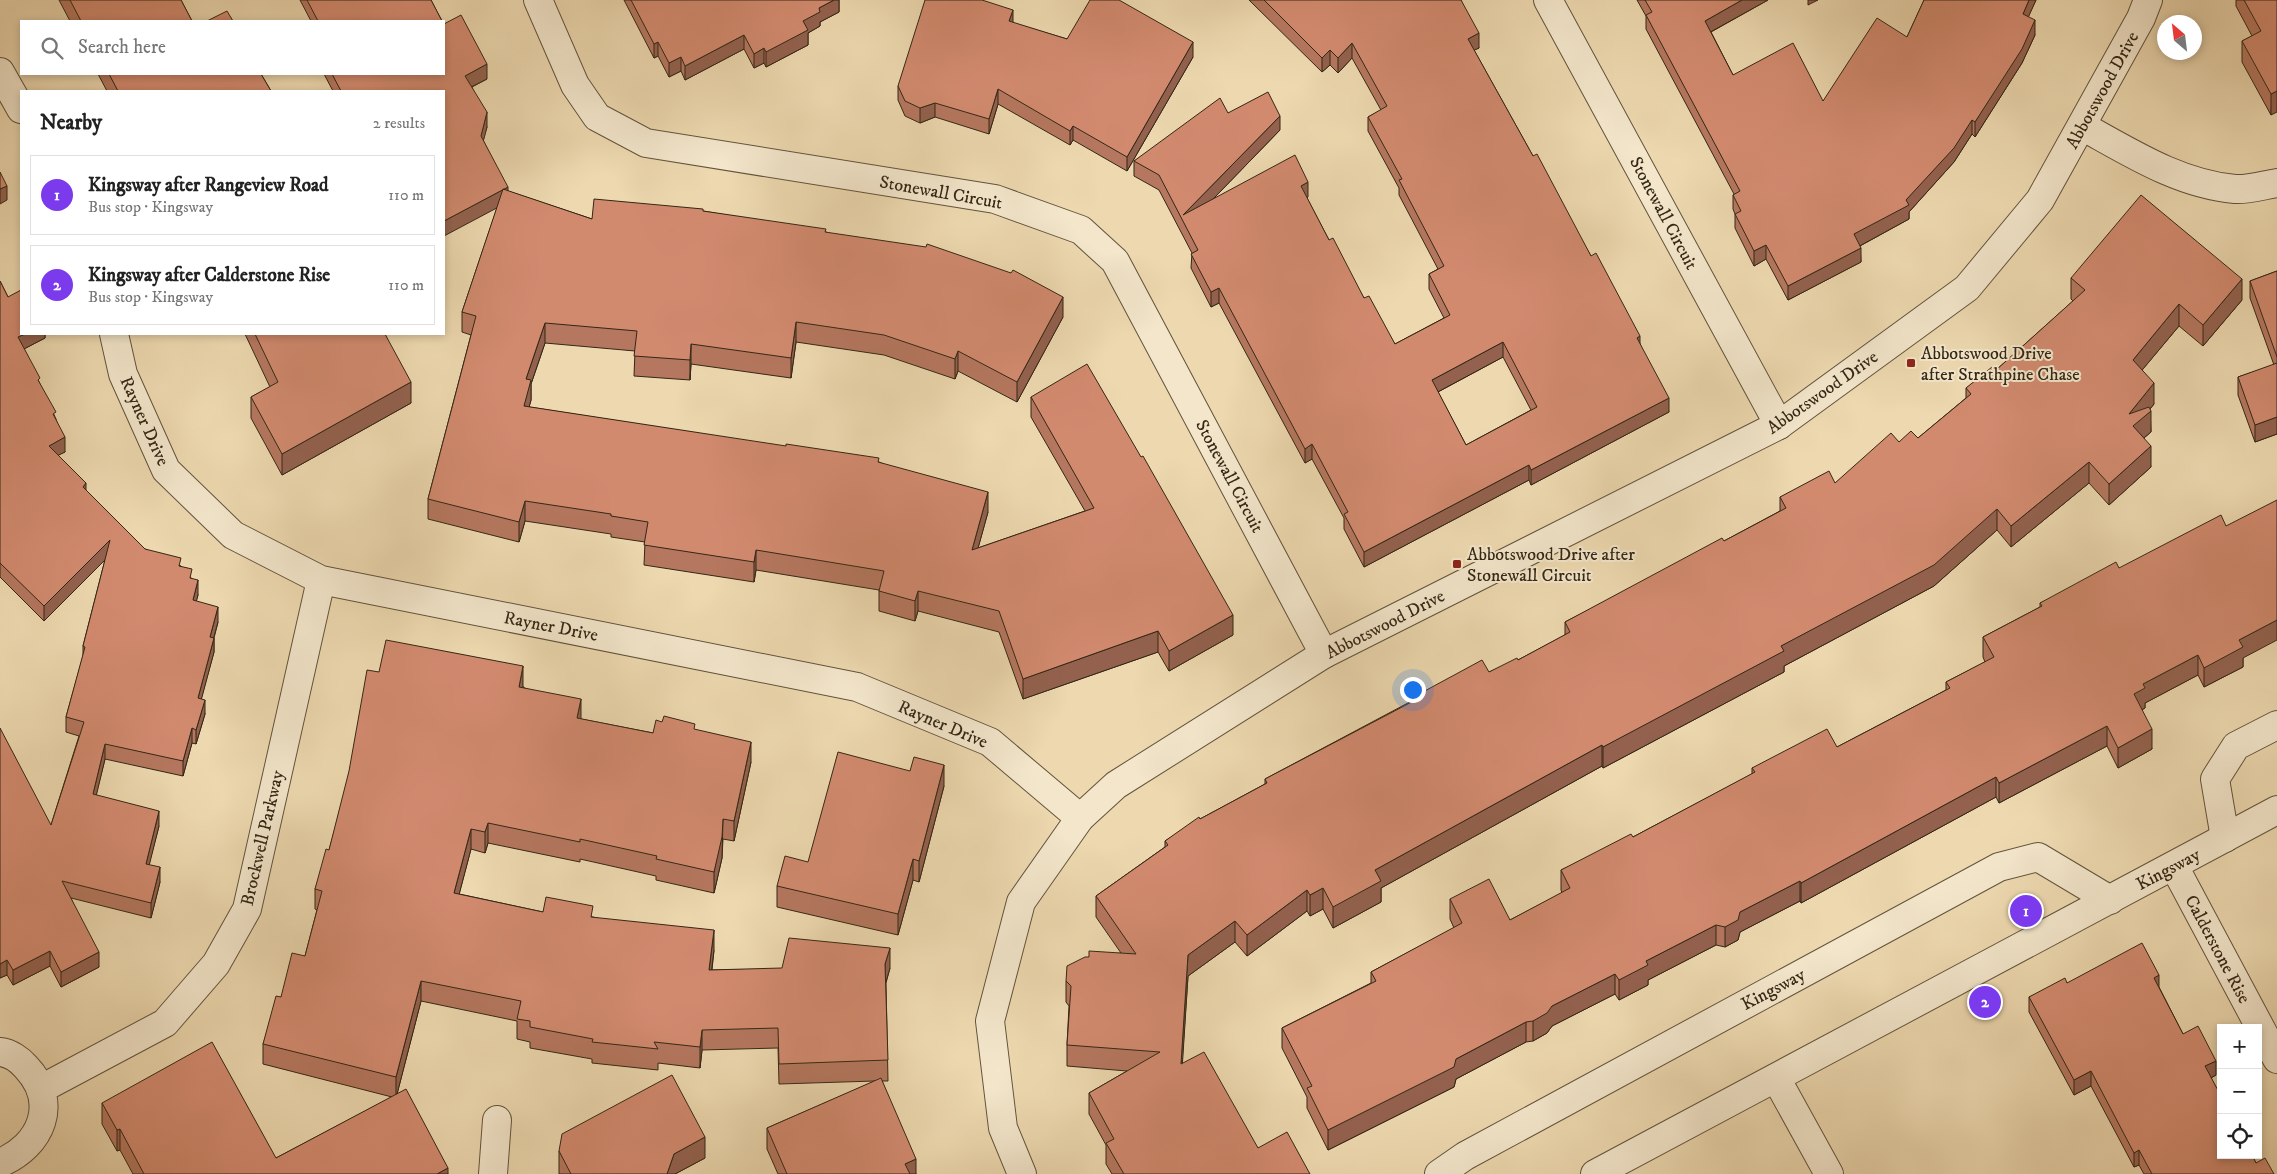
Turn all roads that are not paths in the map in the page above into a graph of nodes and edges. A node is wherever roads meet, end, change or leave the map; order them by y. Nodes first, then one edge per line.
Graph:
1 (538, 0) edge
2 (1548, 0) edge
3 (2148, 0) edge
4 (0, 72) edge
5 (20, 108) edge
6 (2082, 126) junction
7 (2277, 183) edge
8 (114, 335) edge
9 (1779, 425) junction
10 (321, 580) junction
11 (1324, 654) junction
12 (2277, 724) edge
13 (2277, 810) edge
14 (1080, 818) junction
15 (2225, 838) junction
16 (2174, 866) junction
17 (2110, 900) junction
18 (0, 1052) edge
19 (2277, 1059) edge
20 (1776, 1078) junction
21 (41, 1090) junction
22 (497, 1120) dead end
23 (14, 1164) edge
24 (493, 1174) edge
25 (1022, 1174) edge
26 (1439, 1174) edge
27 (1595, 1174) edge
28 (1829, 1174) edge

1 - 11 street, Stonewall Circuit
2 - 9 street, Stonewall Circuit
3 - 6 street, Abbotswood Drive
4 - 5 street
6 - 7 street
6 - 9 street, Abbotswood Drive
8 - 10 street, Rayner Drive
9 - 11 street, Abbotswood Drive
10 - 14 street, Rayner Drive
10 - 21 street, Brockwell Parkway
11 - 14 street, Abbotswood Drive
12 - 15 street
13 - 15 street, Kingsway
14 - 25 street, Abbotswood Drive
15 - 16 street, Kingsway
16 - 17 street, Kingsway
16 - 19 street, Calderstone Rise
17 - 20 street, Kingsway
17 - 26 street, Kingsway
18 - 21 street
20 - 27 street, Kingsway
20 - 28 street
21 - 23 street
22 - 24 street

